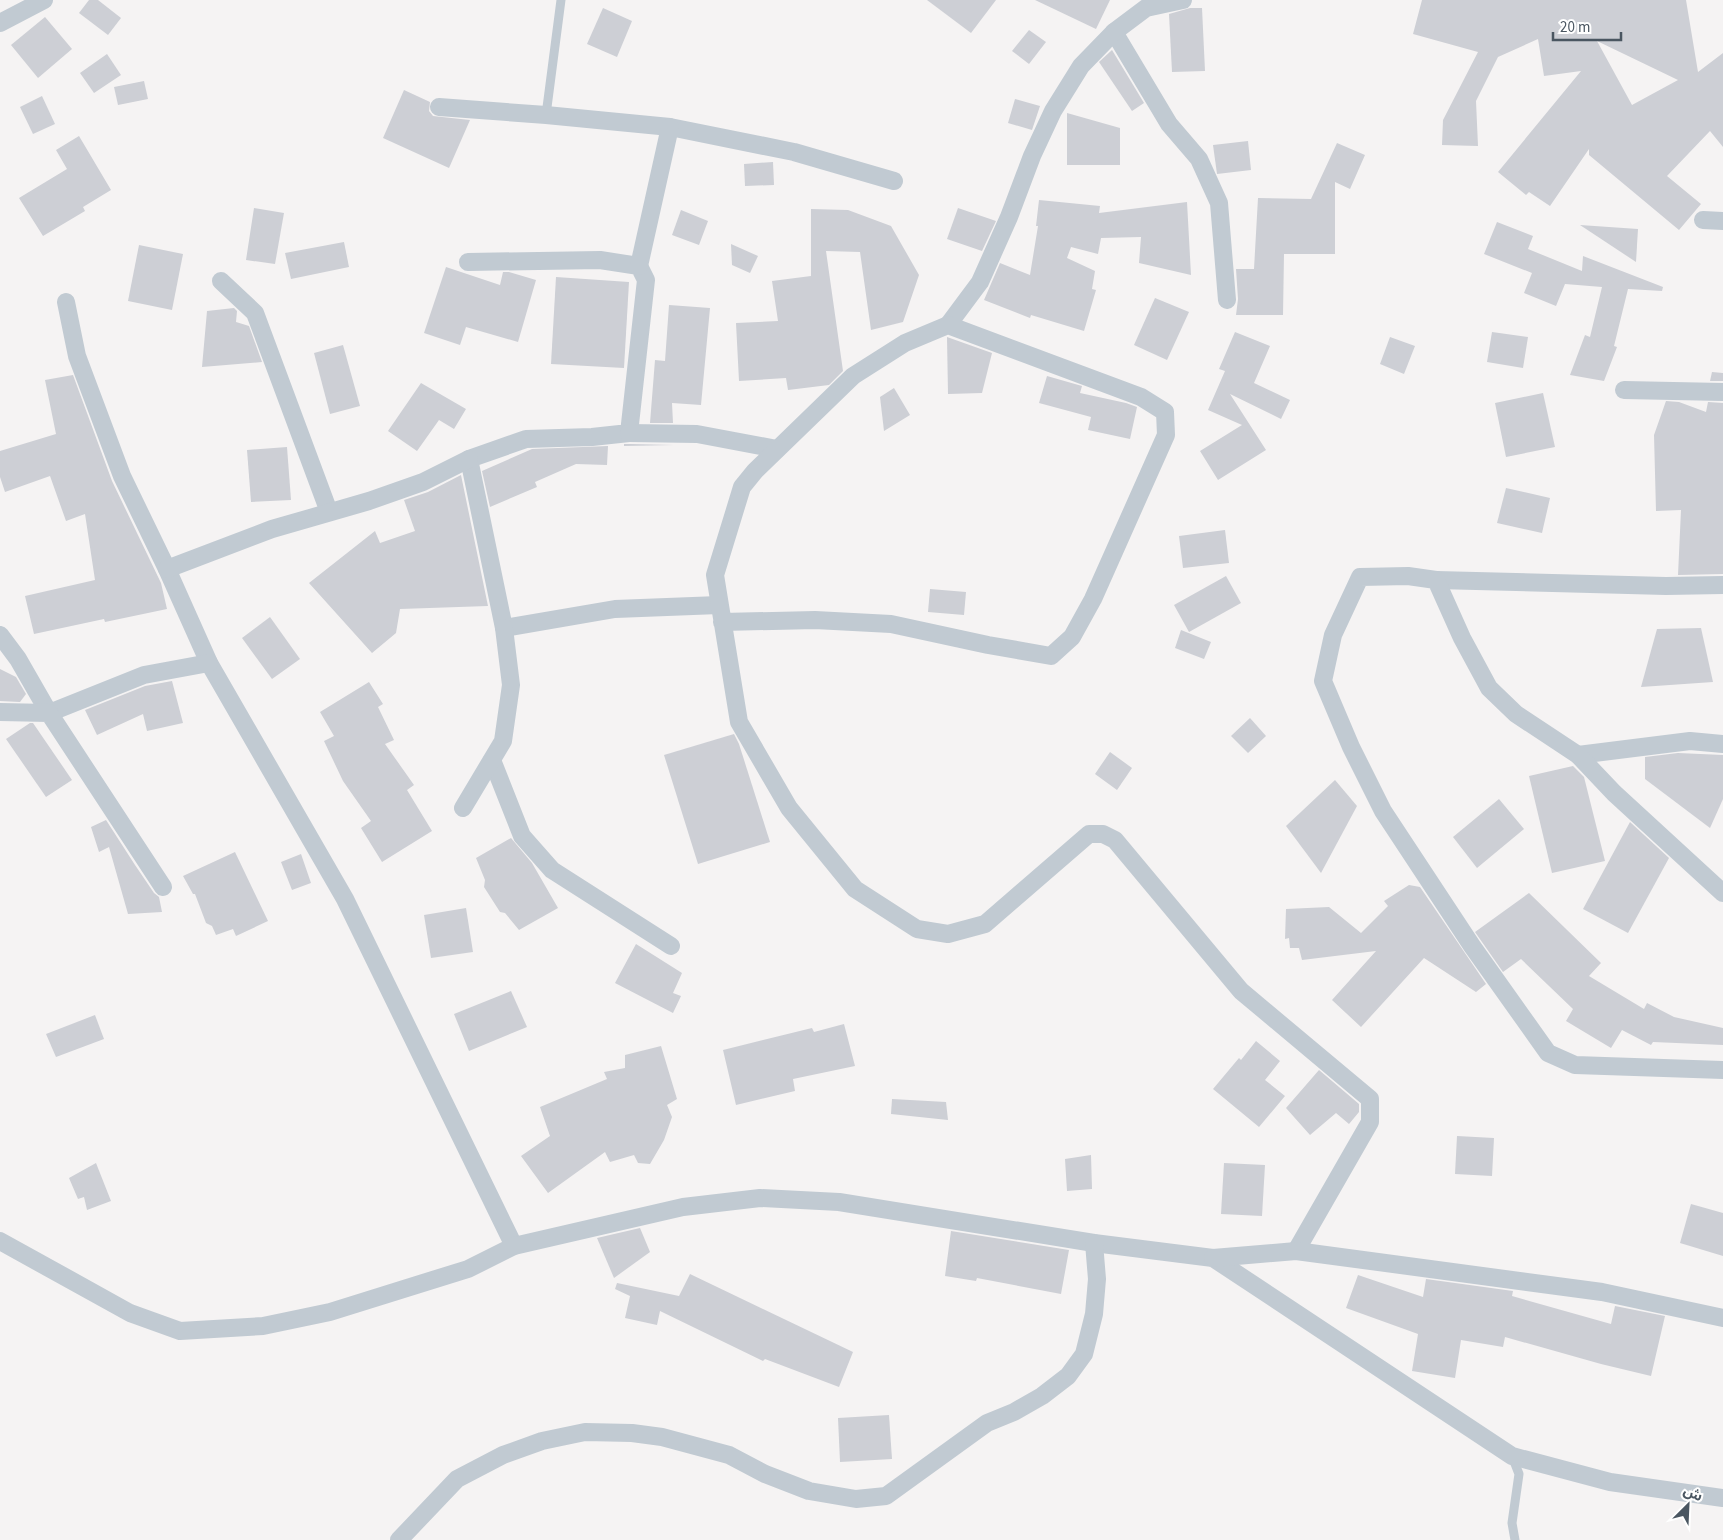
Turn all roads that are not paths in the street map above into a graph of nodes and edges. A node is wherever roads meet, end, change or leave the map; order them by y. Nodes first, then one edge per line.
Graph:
1 (44, 0) edge
2 (560, 0) edge
3 (1183, 0) edge
4 (0, 23) edge
5 (1114, 32) junction
6 (439, 107) dead end
7 (546, 115) junction
8 (670, 127) junction
9 (894, 181) dead end
10 (1703, 220) dead end
11 (1723, 221) edge
12 (468, 262) dead end
13 (638, 266) junction
14 (221, 281) dead end
15 (1228, 300) dead end
16 (66, 302) dead end
17 (948, 325) junction
18 (1624, 390) dead end
19 (1723, 392) edge
20 (629, 434) junction
21 (777, 450) junction
22 (469, 459) junction
23 (329, 512) junction
24 (167, 569) junction
25 (1436, 580) junction
26 (1723, 585) edge
27 (721, 614) junction
28 (504, 628) junction
29 (0, 635) edge
30 (209, 663) junction
31 (0, 712) edge
32 (49, 714) junction
33 (1723, 744) edge
34 (1578, 755) junction
35 (492, 760) junction
36 (463, 808) dead end
37 (163, 886) dead end
38 (1723, 893) edge
39 (671, 946) dead end
40 (1723, 1070) edge
41 (0, 1241) edge
42 (1094, 1243) junction
43 (514, 1246) junction
44 (1296, 1251) junction
45 (1213, 1258) junction
46 (1723, 1318) edge
47 (1512, 1456) junction
48 (1723, 1498) edge
49 (398, 1540) edge
50 (1515, 1540) edge

1 - 4 street
2 - 7 lane
3 - 5 street
5 - 15 street
5 - 17 street
6 - 7 street
7 - 8 street
8 - 9 street
8 - 13 street
10 - 11 street
12 - 13 street
13 - 20 street
14 - 23 street
16 - 24 street
17 - 21 street
17 - 27 street
18 - 19 street
20 - 21 street
20 - 22 street
21 - 27 street
22 - 23 street
22 - 28 street
23 - 24 street
24 - 30 street
25 - 26 street
25 - 34 street
25 - 40 street
27 - 28 street
27 - 44 street
28 - 35 street
29 - 32 street
30 - 32 street
30 - 43 street
31 - 32 street
32 - 37 street
33 - 34 street
34 - 38 street
35 - 36 street
35 - 39 street
41 - 43 street
42 - 43 street
42 - 45 street
42 - 49 street
44 - 45 street
44 - 46 street
45 - 47 street
47 - 48 street
47 - 50 lane

